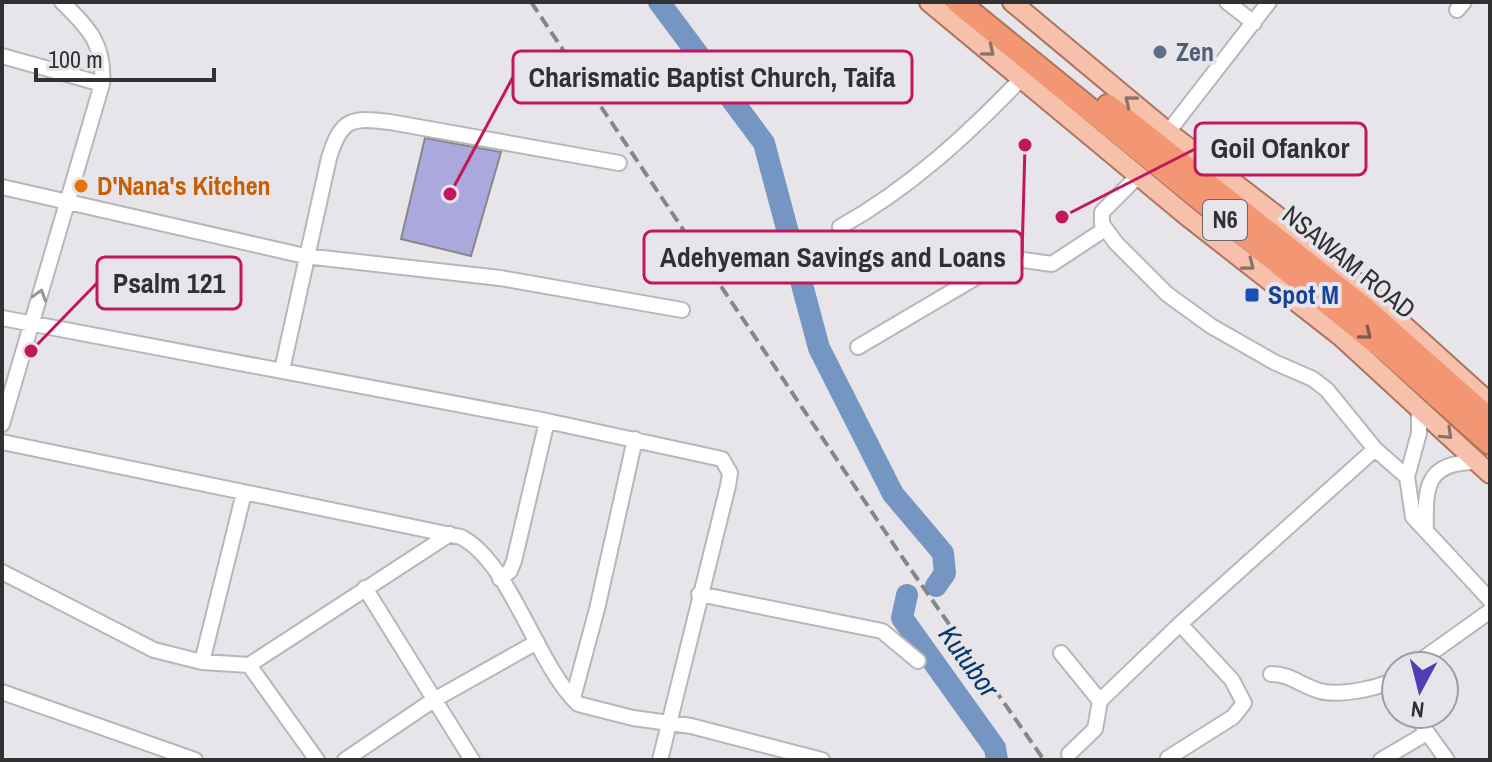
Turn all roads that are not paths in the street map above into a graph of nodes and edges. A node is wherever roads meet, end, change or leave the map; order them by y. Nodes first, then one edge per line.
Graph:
1 (62, 2) edge
2 (929, 2) edge
3 (958, 2) edge
4 (980, 2) edge
5 (1012, 2) edge
6 (1227, 2) edge
7 (1269, 2) edge
8 (1254, 23) junction
9 (2, 56) edge
10 (1022, 78) junction
11 (102, 84) junction
12 (1168, 132) junction
13 (619, 163) dead end
14 (1138, 176) junction
15 (2, 187) edge
16 (68, 202) junction
17 (840, 227) dead end
18 (1105, 229) junction
19 (305, 256) junction
20 (682, 310) dead end
21 (2, 318) edge
22 (32, 324) junction
23 (858, 347) dead end
24 (282, 370) junction
25 (1490, 403) edge
26 (1419, 408) junction
27 (1490, 420) edge
28 (547, 421) junction
29 (2, 424) edge
30 (635, 439) junction
31 (2, 442) edge
32 (1490, 443) edge
33 (1375, 449) junction
34 (1483, 468) edge
35 (1407, 477) junction
36 (244, 493) junction
37 (1426, 531) junction
38 (450, 534) junction
39 (2, 572) edge
40 (500, 579) junction
41 (365, 588) junction
42 (699, 594) junction
43 (1490, 600) edge
44 (1490, 611) edge
45 (1180, 624) junction
46 (537, 642) junction
47 (1435, 650) edge
48 (1061, 653) dead end
49 (918, 661) dead end
50 (202, 662) junction
51 (249, 665) junction
52 (1271, 674) dead end
53 (1380, 685) edge
54 (2, 692) edge
55 (573, 698) junction
56 (432, 701) junction
57 (1100, 701) junction
58 (669, 723) junction
59 (1425, 730) edge
60 (1427, 733) junction
61 (1069, 754) dead end
62 (1168, 758) edge
63 (195, 760) edge
64 (317, 760) edge
65 (345, 760) edge
66 (472, 760) edge
67 (660, 760) edge
68 (822, 760) edge
69 (1381, 760) edge
70 (1447, 760) edge

1 - 11 street
2 -> 10 main road
3 -> 32 highway, NSAWAM ROAD / N6
4 - 27 highway, NSAWAM ROAD / N6
12 -> 5 main road
6 - 8 street
7 - 8 street
8 - 12 street
9 - 11 street
10 - 14 main road
10 - 17 street
11 - 16 street
12 - 25 main road
13 - 19 street
14 - 18 street
14 -> 26 main road
15 - 16 street
16 - 19 street
22 -> 16 street
18 - 23 street
18 - 33 street
19 - 20 street
19 - 24 street
21 - 22 street
22 - 24 street
22 - 29 street
24 - 28 street
26 -> 34 main road
26 - 35 street
28 - 30 street
28 - 40 street
30 - 42 street
30 - 55 street
31 - 36 street
33 - 35 street
33 - 45 street
34 - 37 street
35 - 37 street
36 - 38 street
36 - 50 street
37 - 43 street
38 - 40 street
38 - 41 street
39 - 50 street
40 - 46 street
41 - 51 street
41 - 56 street
42 - 49 street
42 - 58 street
44 - 47 street
45 - 57 street
45 - 62 street
46 - 55 street
46 - 56 street
48 - 57 street
50 - 51 street
51 - 64 street
52 - 53 street
54 - 63 street
55 - 58 street
56 - 65 street
56 - 66 street
57 - 61 street
58 - 67 street
58 - 68 street
59 - 60 street
60 - 69 street
60 - 70 street

